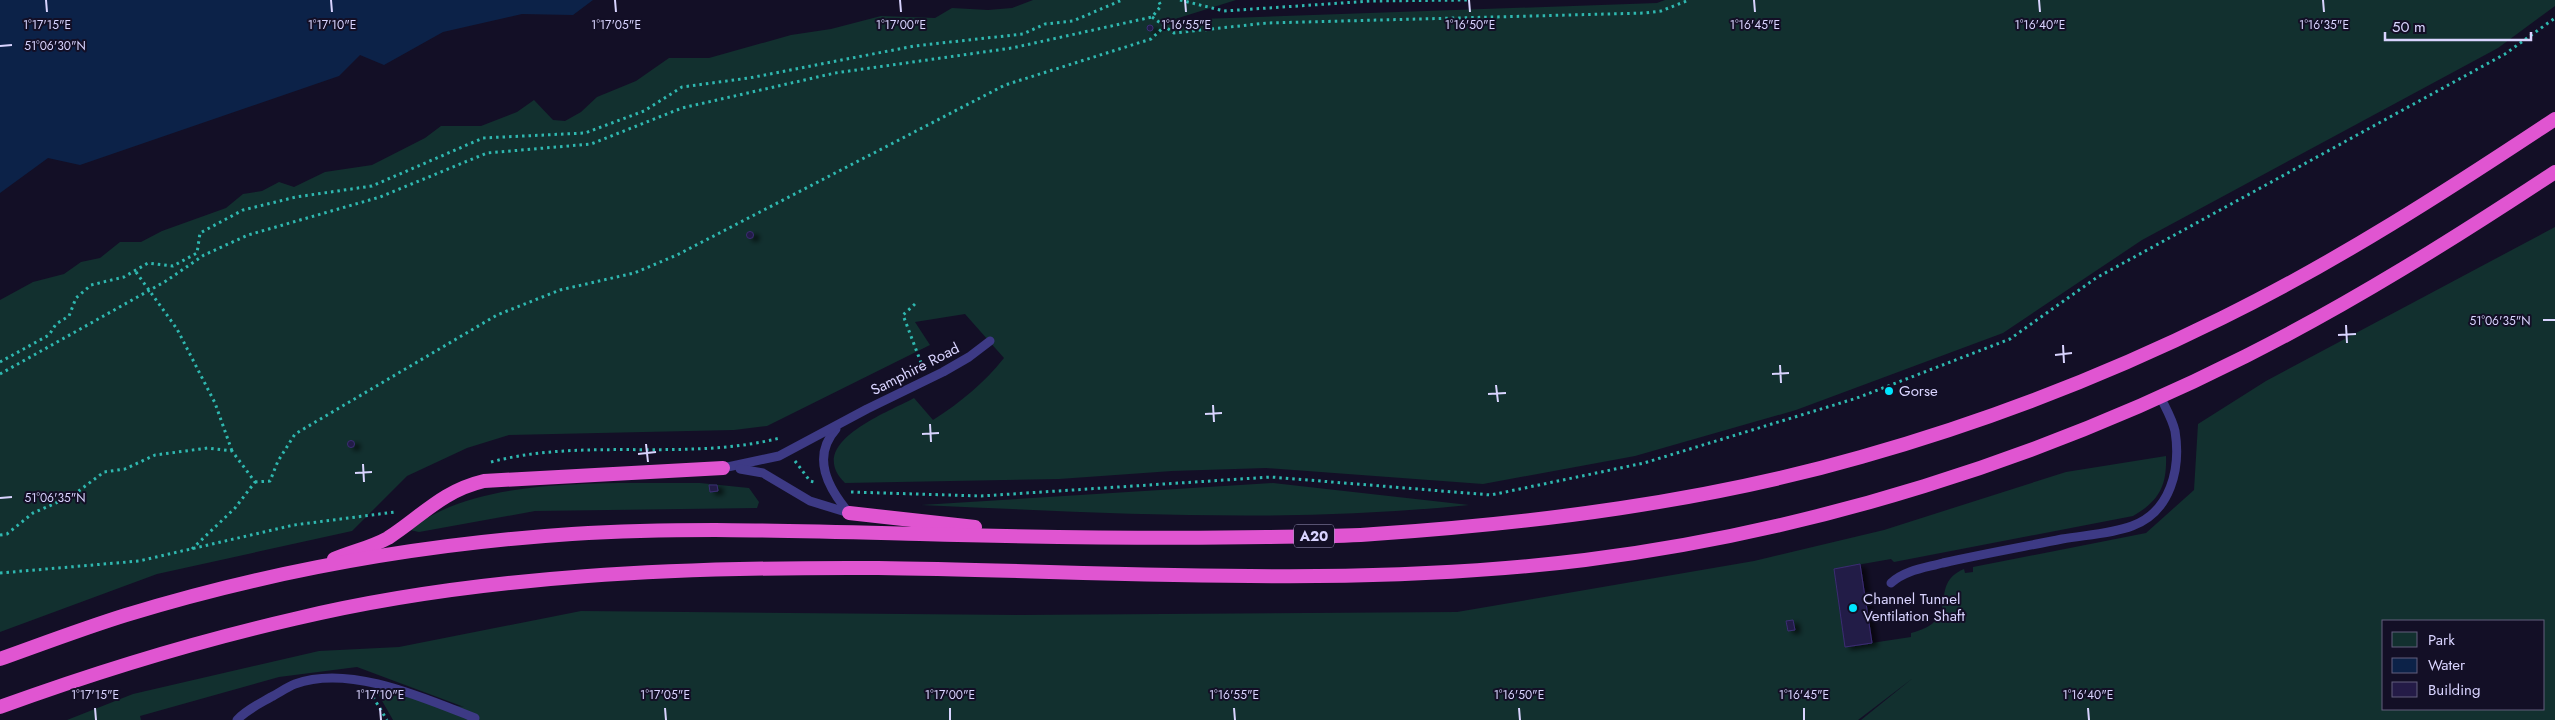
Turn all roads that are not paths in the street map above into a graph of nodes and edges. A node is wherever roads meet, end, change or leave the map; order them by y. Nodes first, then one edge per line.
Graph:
1 (2555, 120) edge
2 (2555, 172) edge
3 (990, 341) dead end
4 (2160, 396) junction
5 (851, 418) junction
6 (723, 468) junction
7 (849, 513) junction
8 (1060, 536) junction
9 (295, 573) junction
10 (1890, 583) dead end
11 (0, 659) edge
12 (0, 707) edge
13 (475, 718) dead end
14 (236, 720) edge

1 - 8 highway, A20
2 - 4 highway
3 - 5 lane, Samphire Road
4 - 10 lane
4 - 12 highway
5 - 6 lane, Samphire Road
5 - 7 lane, Samphire Road
6 - 7 lane
6 - 9 highway
7 - 8 highway, A20
8 - 9 highway, A20
9 - 11 highway, A20
13 - 14 lane

